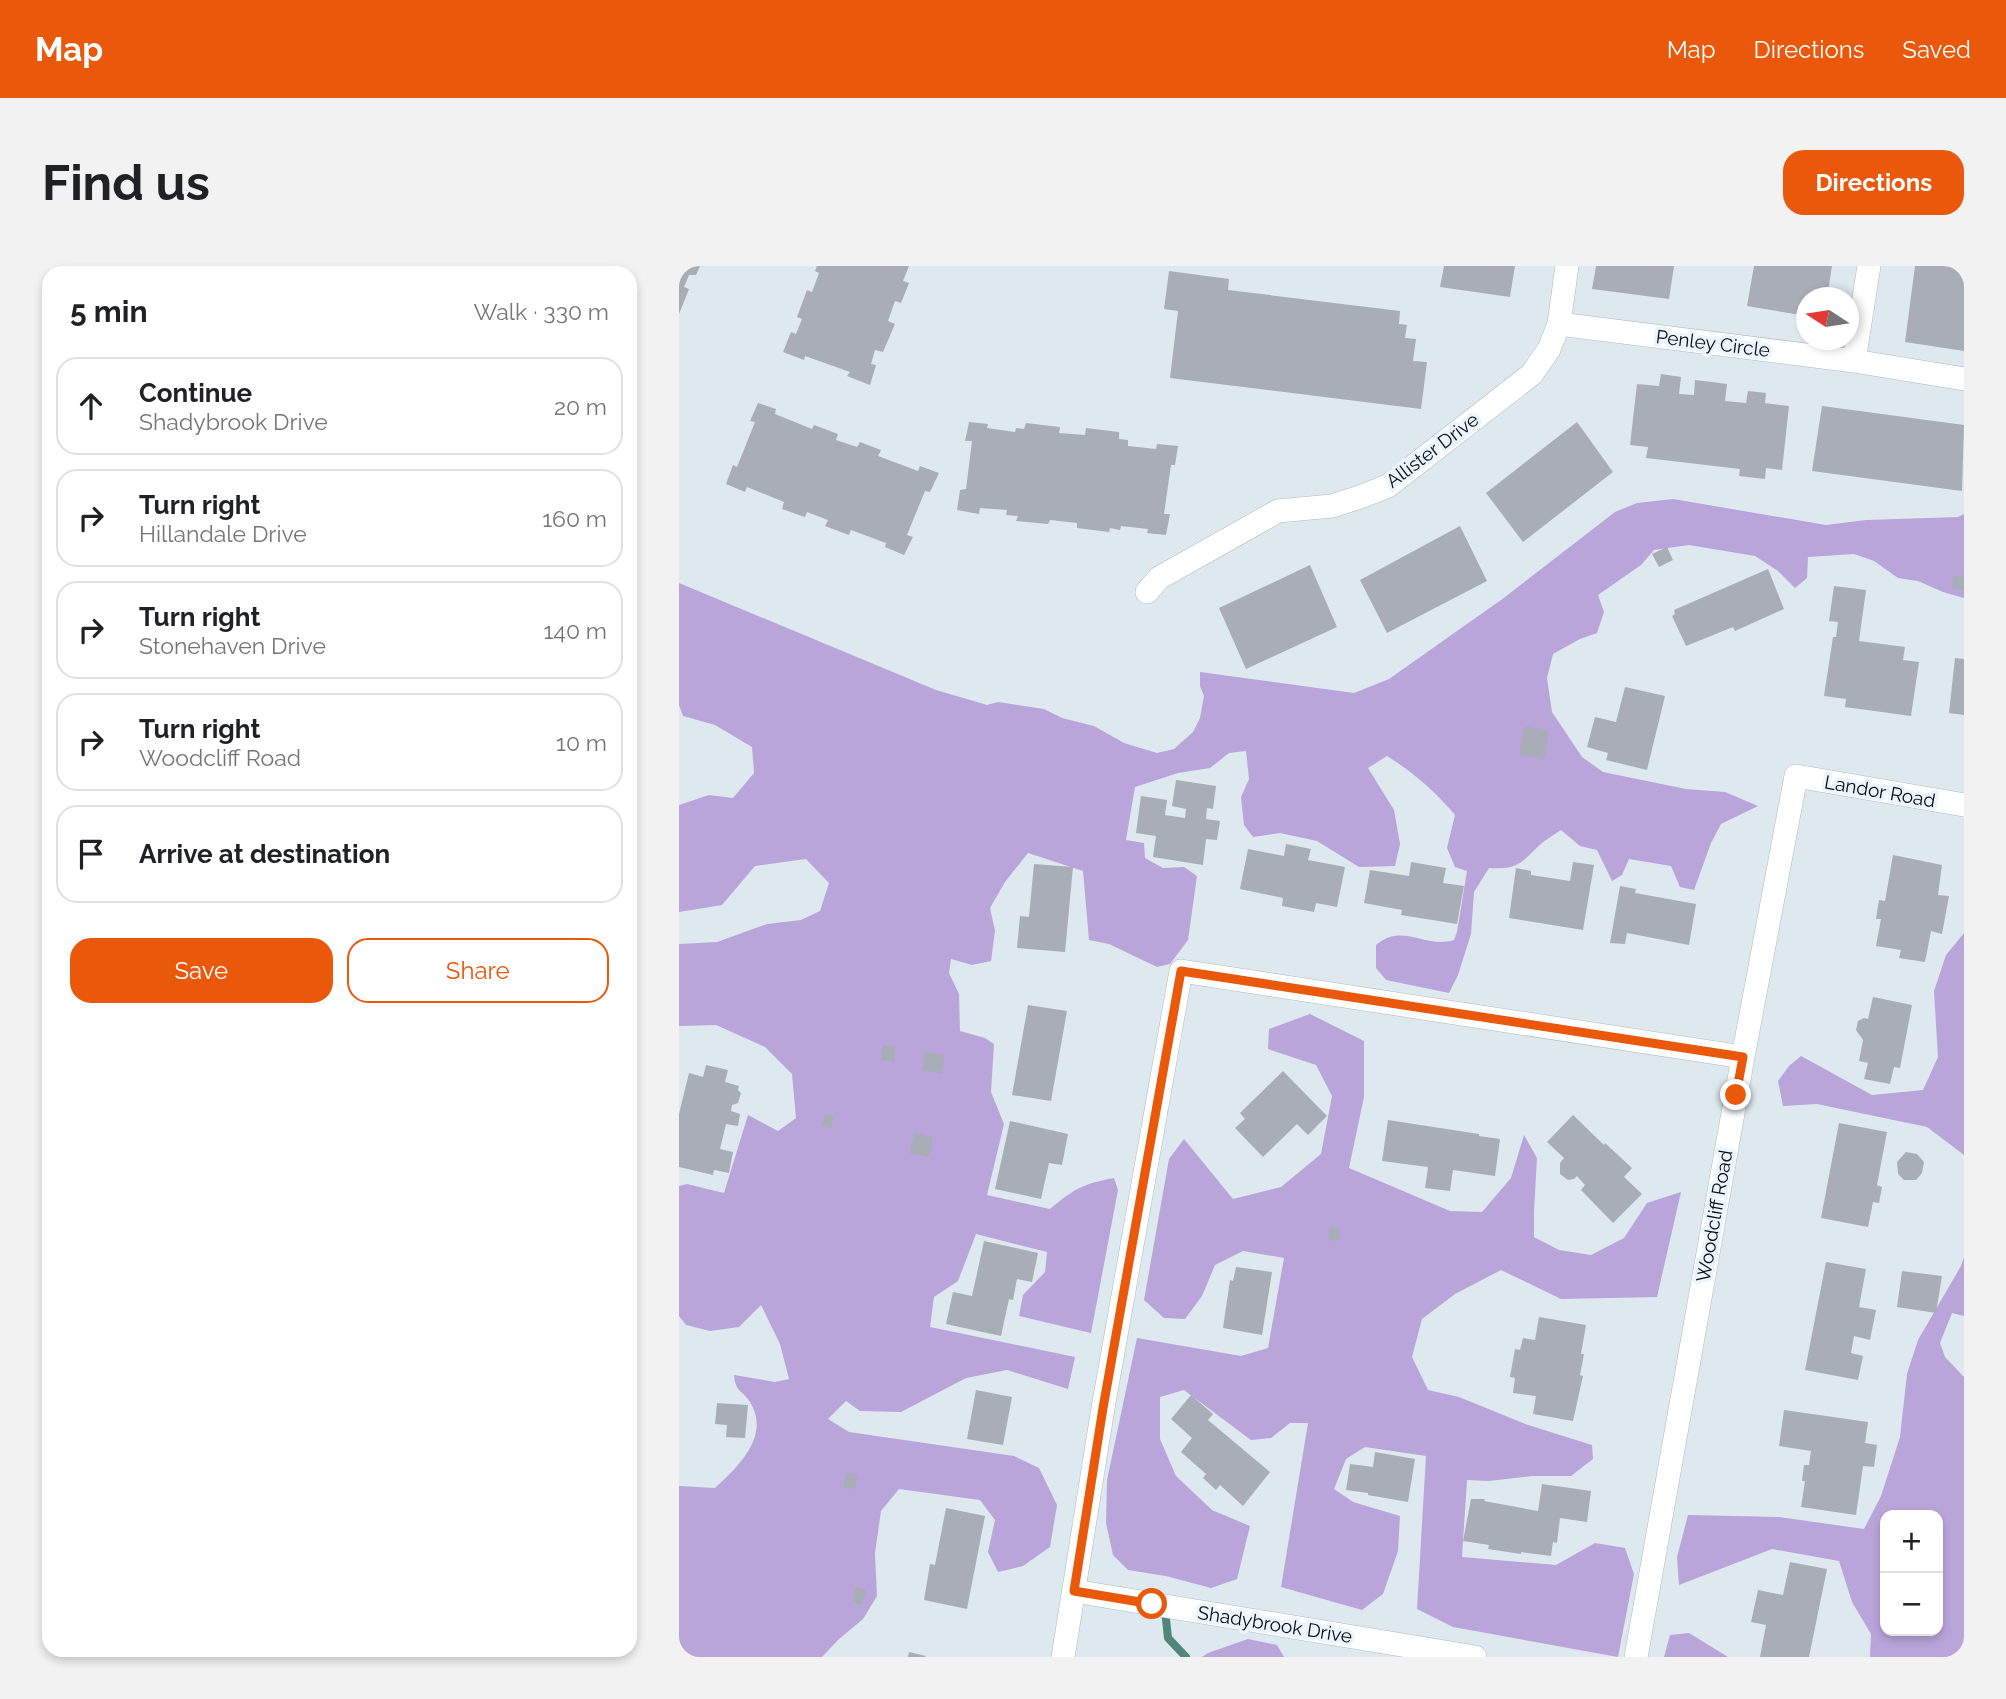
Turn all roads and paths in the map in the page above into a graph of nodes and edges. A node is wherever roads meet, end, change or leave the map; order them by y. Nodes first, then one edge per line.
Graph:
1 (1567, 266) edge
2 (1870, 266) edge
3 (1559, 324) junction
4 (1854, 361) junction
5 (1964, 379) edge
6 (1147, 592) dead end
7 (1797, 776) joint
8 (1964, 805) edge
9 (1743, 1057) junction
10 (1074, 1591) junction
11 (1063, 1657) edge
12 (1475, 1657) edge
13 (1636, 1657) edge

1 - 3 street, Allister Drive
2 - 4 street
3 - 4 street, Penley Circle
3 - 6 street, Allister Drive
4 - 5 street, Penley Circle
7 - 8 street, Landor Road
7 - 9 street, Woodcliff Road
9 - 10 street
9 - 13 street, Woodcliff Road
10 - 11 street
10 - 12 street, Shadybrook Drive

